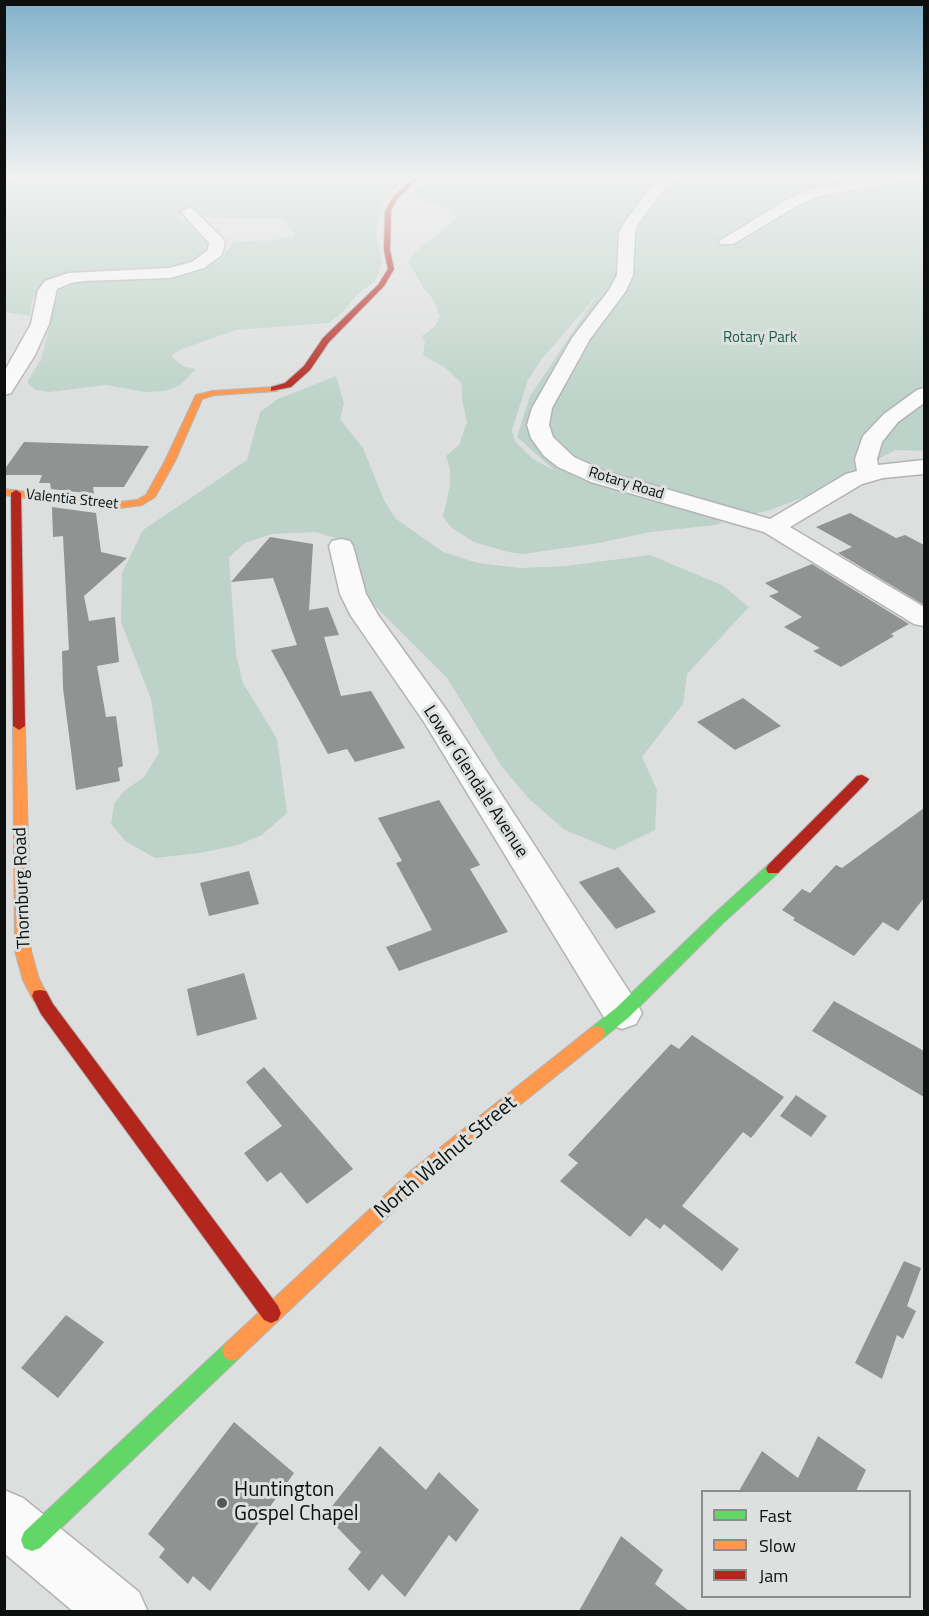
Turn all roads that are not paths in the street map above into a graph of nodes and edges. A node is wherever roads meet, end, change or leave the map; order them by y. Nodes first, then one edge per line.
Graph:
1 (216, 250) edge
2 (387, 250) edge
3 (626, 250) edge
4 (4, 389) edge
5 (922, 396) edge
6 (924, 467) edge
7 (868, 474) junction
8 (10, 493) edge
9 (773, 527) junction
10 (341, 546) dead end
11 (924, 618) edge
12 (862, 780) dead end
13 (622, 1013) junction
14 (271, 1313) junction
15 (18, 1529) edge
16 (119, 1611) edge

1 - 4 street
2 - 8 street, Valentia Street
3 - 9 street, Rotary Road
5 - 7 street
6 - 7 street
7 - 9 street
8 - 14 street, Thornburg Road
9 - 11 street, Rotary Road
10 - 13 street, Lower Glendale Avenue
12 - 13 street, North Walnut Street
13 - 14 street, North Walnut Street
14 - 15 street, North Walnut Street
15 - 16 street

